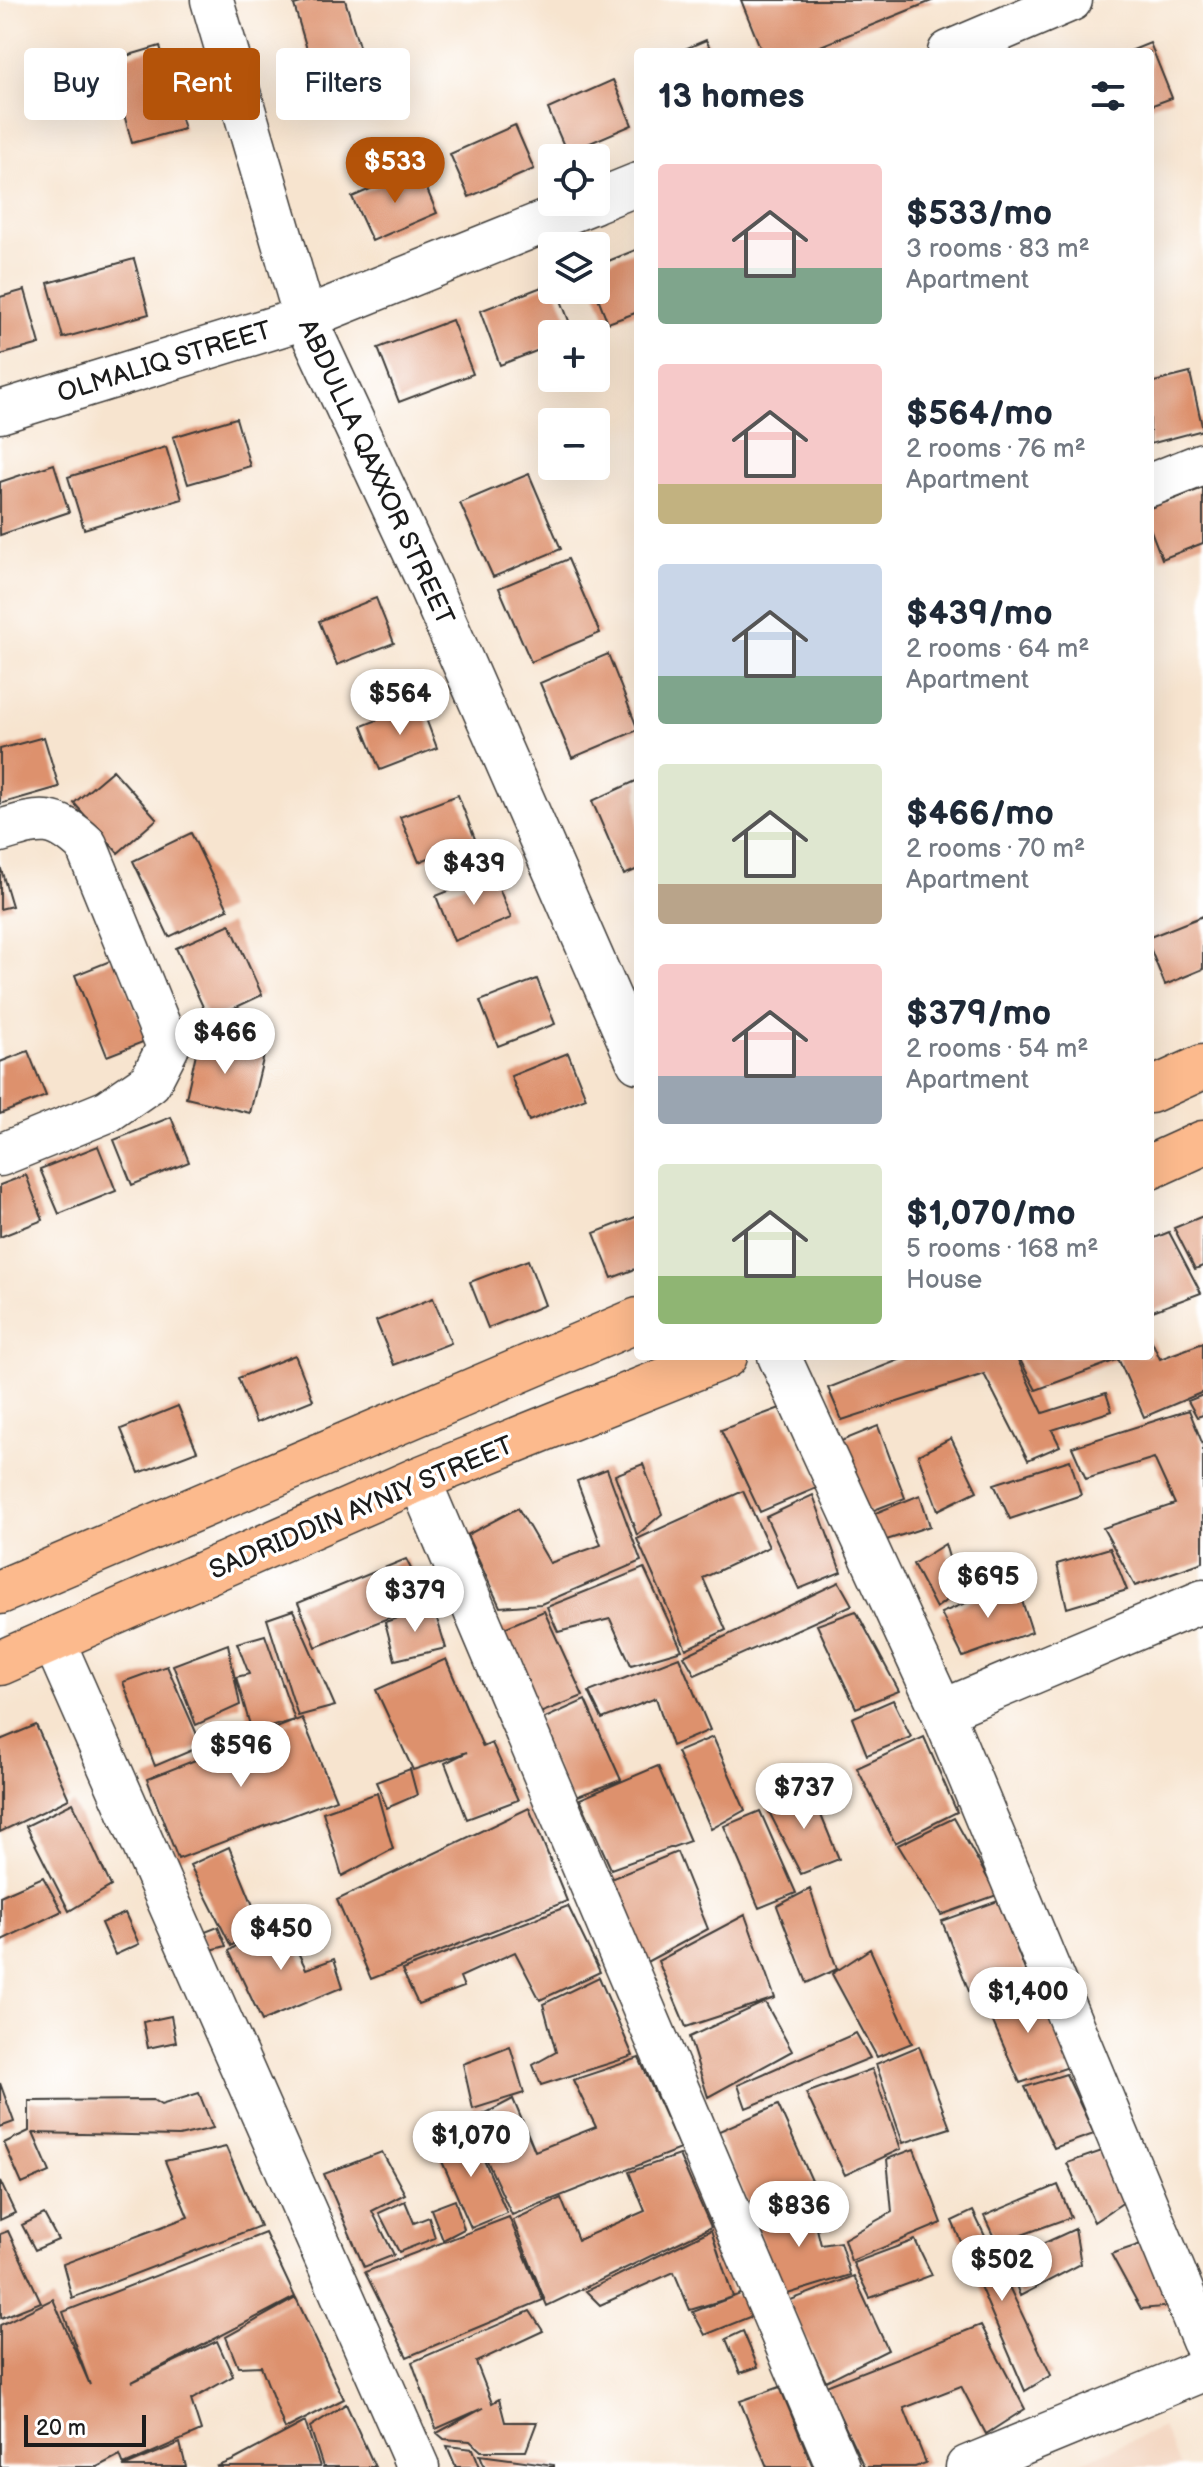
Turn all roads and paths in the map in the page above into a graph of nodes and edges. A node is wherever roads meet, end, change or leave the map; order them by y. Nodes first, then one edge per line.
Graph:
1 (212, 0) edge
2 (1071, 0) edge
3 (958, 48) edge
4 (634, 186) edge
5 (610, 196) edge
6 (560, 216) edge
7 (305, 318) junction
8 (0, 412) edge
9 (1203, 464) edge
10 (1154, 483) edge
11 (0, 831) edge
12 (634, 1053) edge
13 (1203, 1067) edge
14 (1154, 1089) edge
15 (1203, 1143) edge
16 (0, 1155) edge
17 (1154, 1165) edge
18 (634, 1322) edge
19 (715, 1360) edge
20 (781, 1360) edge
21 (419, 1479) junction
22 (0, 1592) edge
23 (1203, 1601) edge
24 (54, 1642) junction
25 (0, 1663) edge
26 (942, 1711) junction
27 (1203, 2341) edge
28 (1203, 2370) edge
29 (418, 2467) edge
30 (838, 2467) edge
31 (967, 2467) edge

1 - 7 street, ABDULLA QAXXOR STREET
2 - 3 street
4 - 5 street, OLMALIQ STREET
6 - 7 street, OLMALIQ STREET
7 - 8 street, OLMALIQ STREET
7 - 12 street, ABDULLA QAXXOR STREET
9 - 10 street
11 - 16 street
13 - 14 main road
15 - 17 main road
18 - 22 main road
19 - 21 main road, SADRIDDIN AYNIY STREET
20 - 26 street
21 - 24 main road, SADRIDDIN AYNIY STREET
21 - 30 street
23 - 26 street
24 - 25 main road, SADRIDDIN AYNIY STREET
24 - 29 street
26 - 27 street
28 - 31 street

